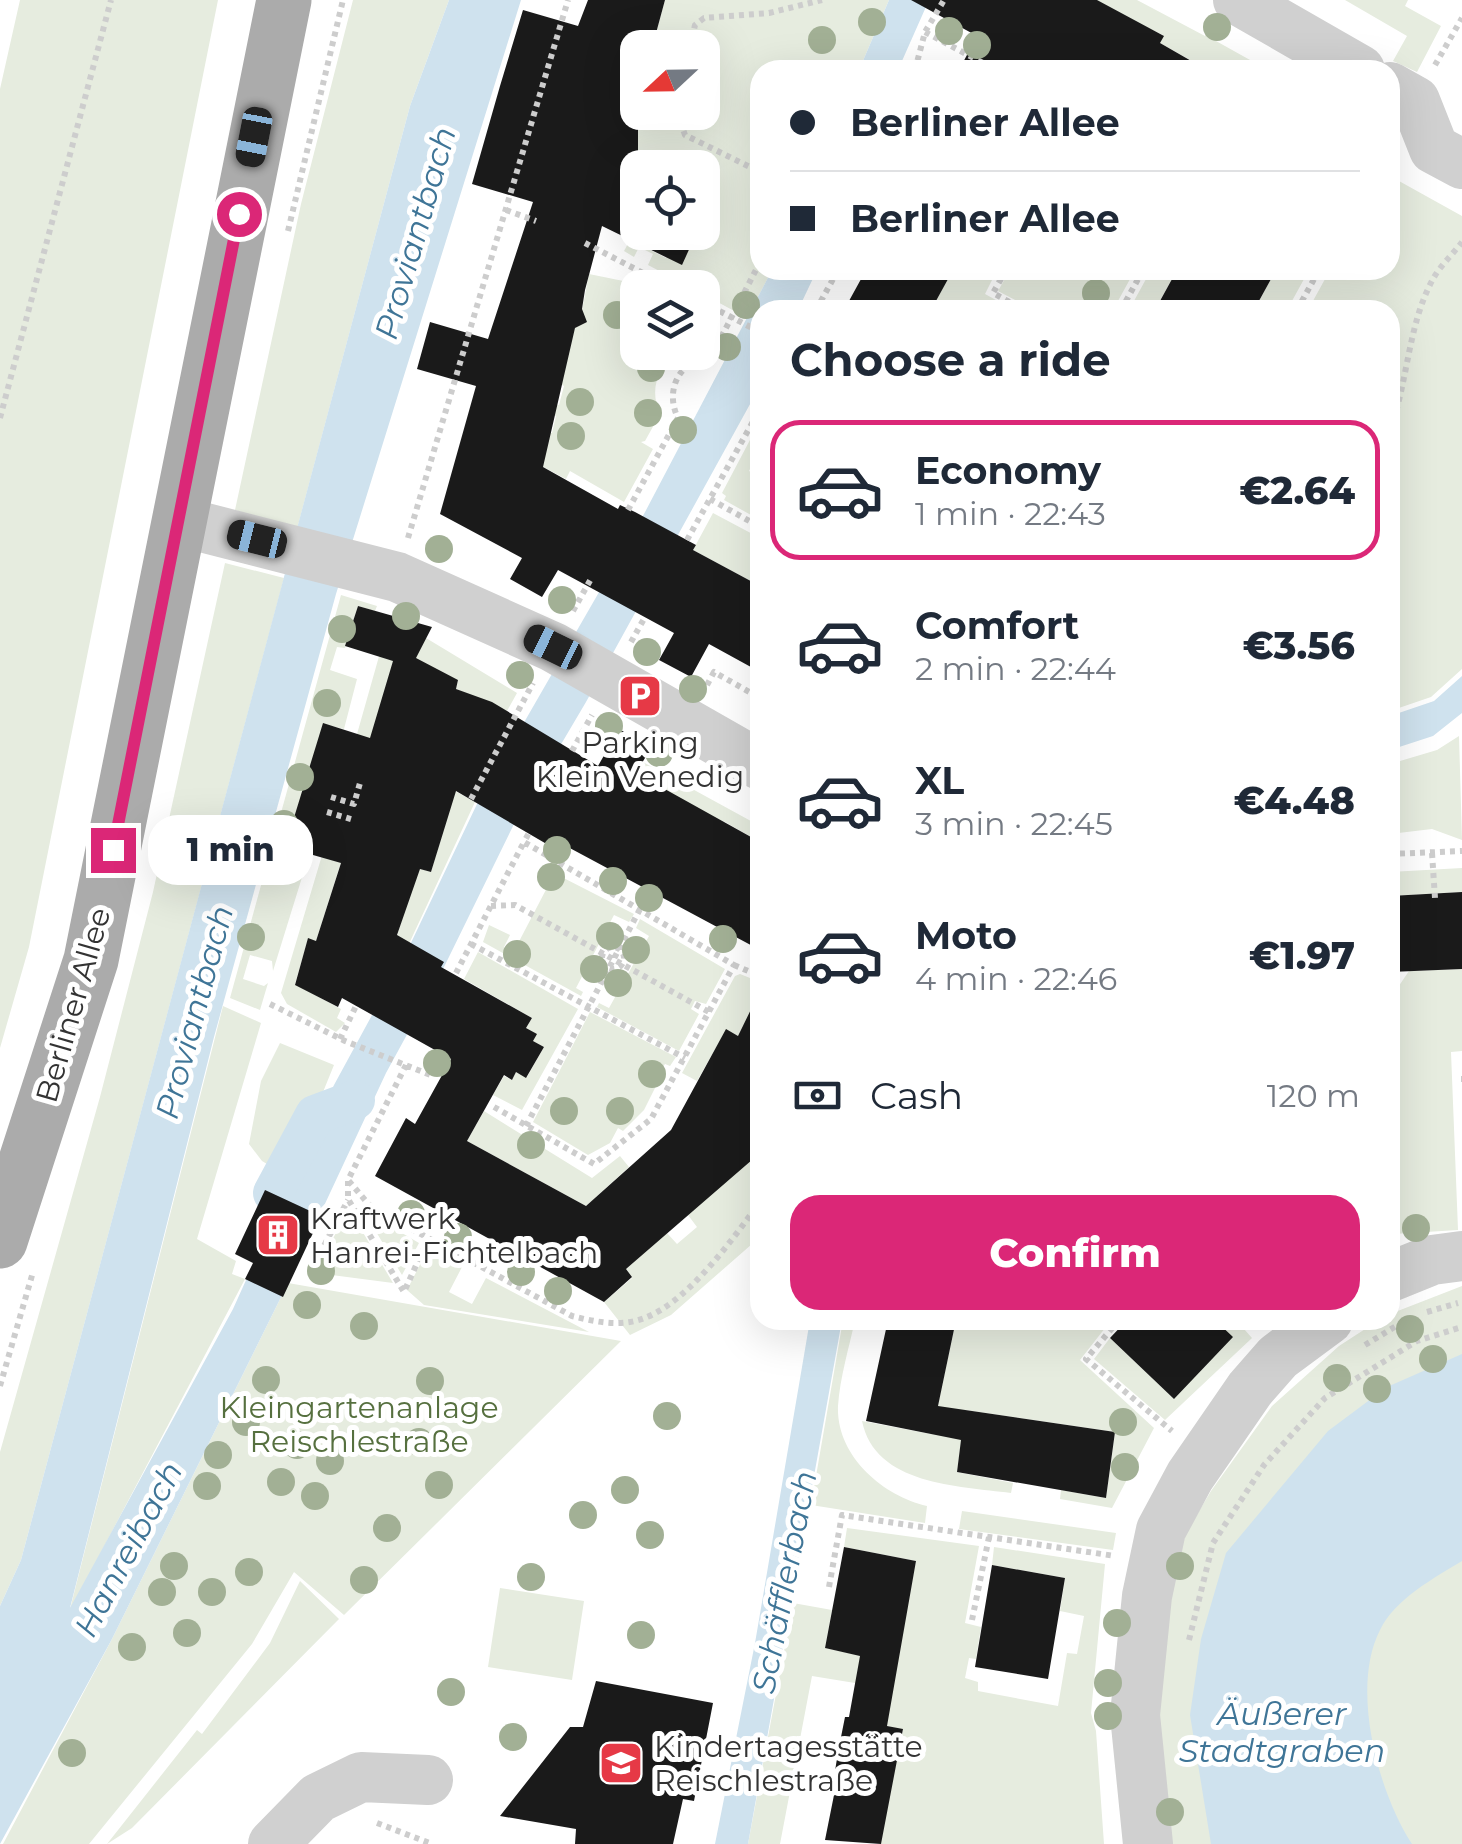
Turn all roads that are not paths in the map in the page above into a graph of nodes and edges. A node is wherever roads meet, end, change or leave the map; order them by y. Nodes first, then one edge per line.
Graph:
1 (284, 0) edge
2 (1238, 0) edge
3 (1343, 60) edge
4 (1402, 94) edge
5 (1462, 164) edge
6 (201, 526) junction
7 (750, 758) edge
8 (0, 1241) edge
9 (1462, 1256) edge
10 (1400, 1274) edge
11 (1345, 1333) edge
12 (428, 1780) dead end
13 (273, 1844) edge
14 (1148, 1844) edge

1 - 6 main road, Berliner Allee
2 - 3 street
4 - 5 street
6 - 7 street
6 - 8 main road, Berliner Allee
9 - 10 street
11 - 14 street
12 - 13 street

